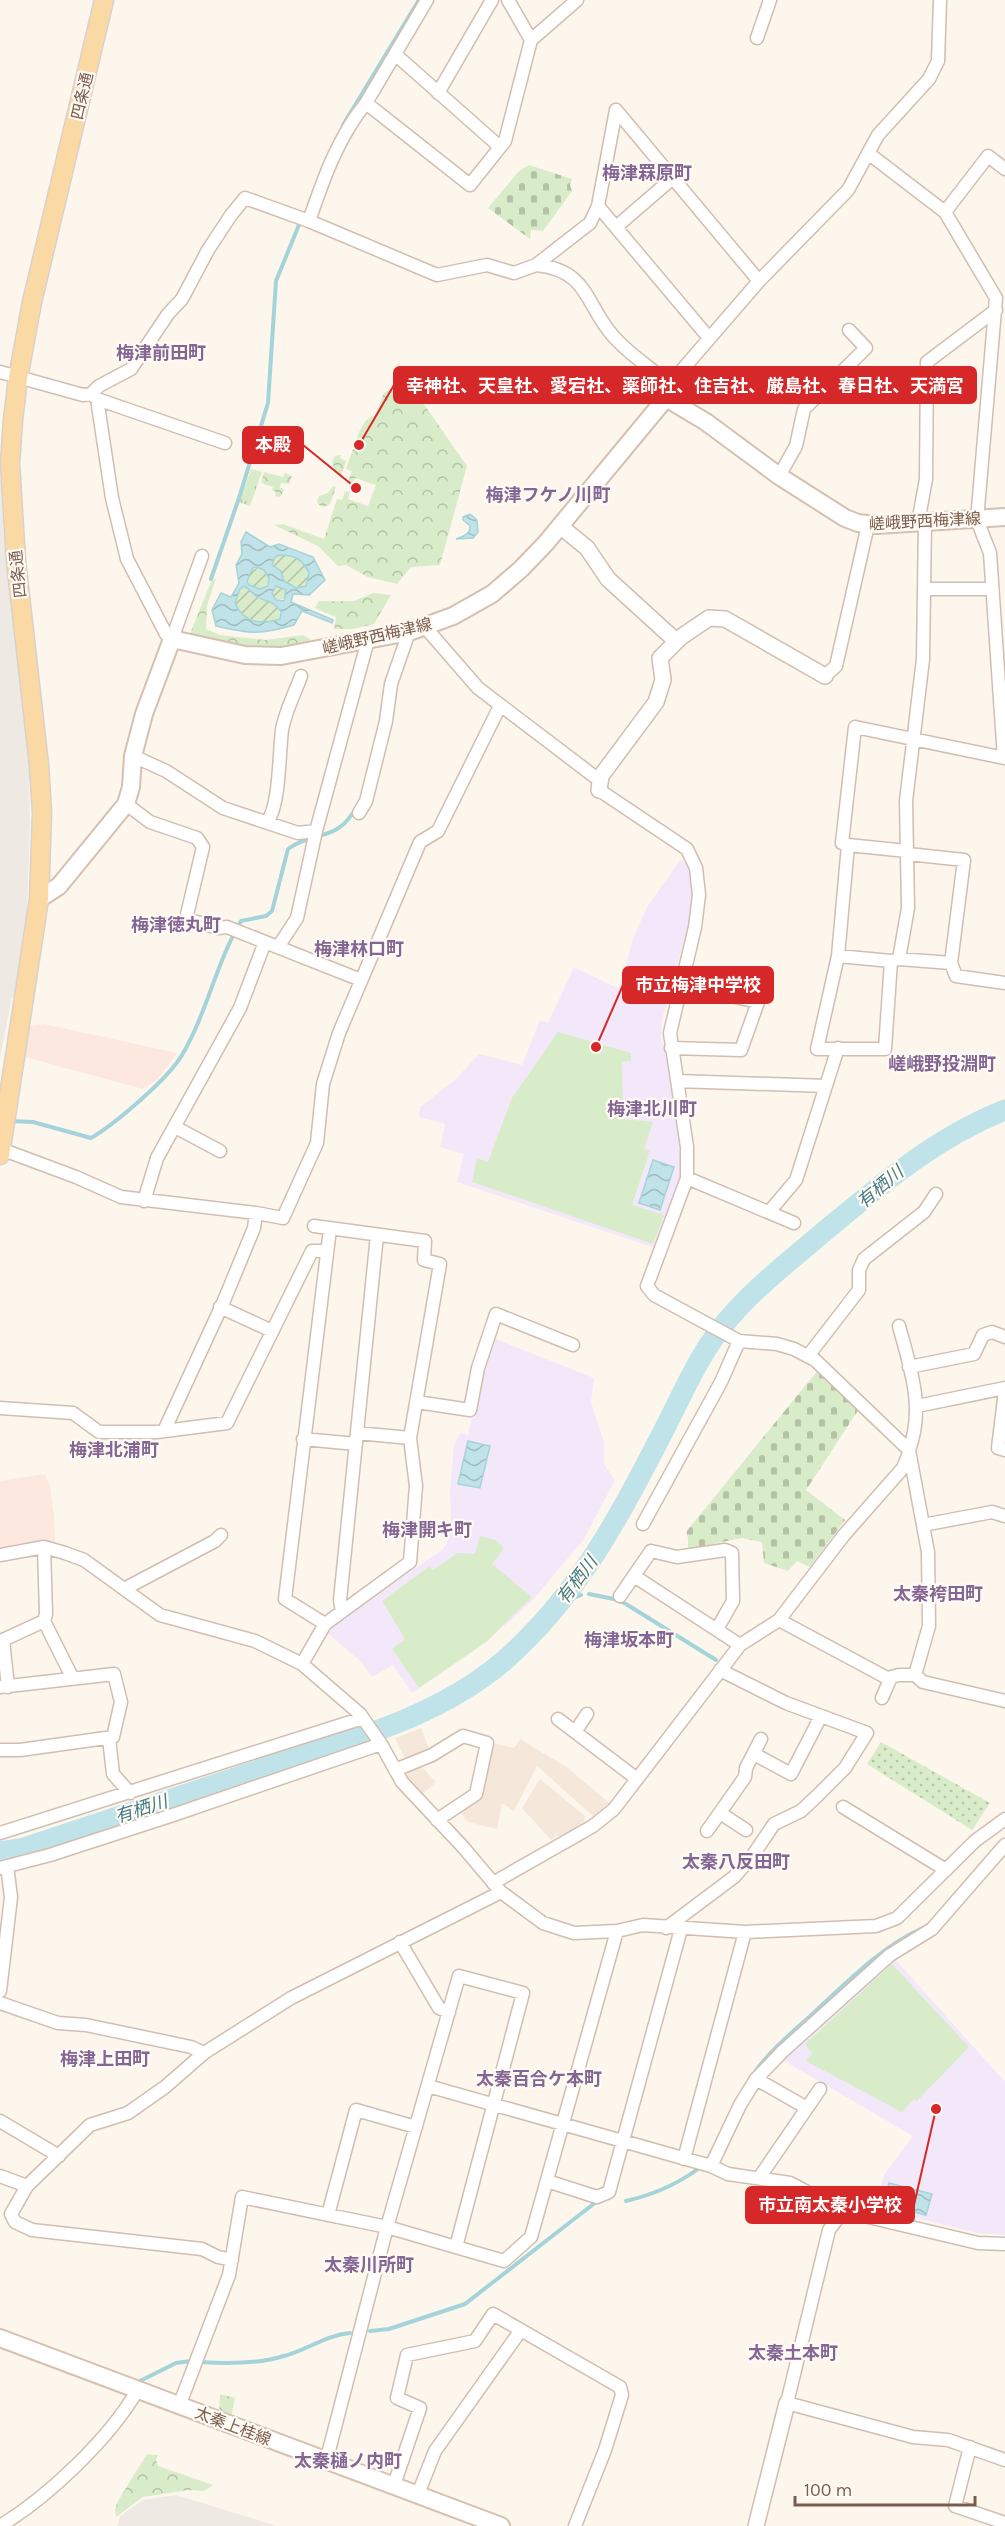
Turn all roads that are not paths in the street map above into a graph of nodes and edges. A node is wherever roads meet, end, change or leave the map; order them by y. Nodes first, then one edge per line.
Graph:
1 (104, 0) edge
2 (427, 0) edge
3 (492, 0) edge
4 (508, 0) edge
5 (578, 0) edge
6 (770, 0) edge
7 (940, 0) edge
8 (757, 38) dead end
9 (531, 40) junction
10 (396, 55) junction
11 (438, 93) junction
12 (366, 103) junction
13 (500, 147) junction
14 (868, 153) junction
15 (1005, 169) edge
16 (674, 177) junction
17 (598, 206) junction
18 (945, 212) junction
19 (309, 221) junction
20 (616, 227) junction
21 (536, 265) junction
22 (759, 281) junction
23 (999, 300) edge
24 (849, 330) dead end
25 (709, 338) junction
26 (0, 372) edge
27 (18, 378) junction
28 (668, 391) junction
29 (94, 397) junction
30 (225, 443) dead end
31 (780, 476) junction
32 (1005, 517) edge
33 (977, 519) junction
34 (921, 523) junction
35 (867, 525) junction
36 (560, 526) junction
37 (202, 556) dead end
38 (924, 589) junction
39 (992, 589) junction
40 (425, 627) junction
41 (409, 632) junction
42 (172, 639) junction
43 (368, 640) junction
44 (676, 642) junction
45 (301, 676) dead end
46 (825, 676) joint
47 (500, 706) junction
48 (912, 738) junction
49 (133, 756) junction
50 (599, 785) junction
51 (126, 804) junction
52 (358, 813) dead end
53 (267, 822) junction
54 (316, 831) junction
55 (848, 845) junction
56 (908, 852) junction
57 (39, 899) junction
58 (265, 942) junction
59 (278, 947) junction
60 (838, 956) junction
61 (895, 960) junction
62 (951, 963) junction
63 (361, 980) junction
64 (1005, 983) edge
65 (681, 985) junction
66 (671, 1048) junction
67 (838, 1048) junction
68 (677, 1081) junction
69 (826, 1086) junction
70 (2, 1127) edge
71 (175, 1127) junction
72 (220, 1151) dead end
73 (0, 1152) edge
74 (687, 1178) junction
75 (936, 1194) dead end
76 (144, 1201) junction
77 (769, 1212) junction
78 (256, 1213) junction
79 (794, 1222) dead end
80 (314, 1226) dead end
81 (330, 1229) junction
82 (377, 1235) junction
83 (327, 1251) junction
84 (220, 1307) junction
85 (899, 1326) dead end
86 (272, 1331) junction
87 (1005, 1337) edge
88 (735, 1339) junction
89 (573, 1345) dead end
90 (808, 1356) junction
91 (909, 1367) junction
92 (1005, 1389) edge
93 (417, 1402) junction
94 (917, 1406) junction
95 (0, 1408) edge
96 (164, 1431) junction
97 (410, 1438) junction
98 (303, 1439) junction
99 (356, 1439) junction
100 (1005, 1450) edge
101 (909, 1451) junction
102 (1005, 1516) edge
103 (643, 1524) dead end
104 (923, 1525) junction
105 (221, 1535) dead end
106 (44, 1547) junction
107 (0, 1555) edge
108 (634, 1576) junction
109 (124, 1589) junction
110 (620, 1596) dead end
111 (342, 1612) junction
112 (779, 1620) junction
113 (44, 1621) junction
114 (325, 1624) junction
115 (717, 1629) junction
116 (740, 1645) junction
117 (302, 1664) junction
118 (720, 1670) junction
119 (915, 1676) junction
120 (72, 1677) junction
121 (889, 1679) junction
122 (4, 1687) edge
123 (882, 1698) dead end
124 (1005, 1701) edge
125 (587, 1714) dead end
126 (820, 1716) junction
127 (558, 1719) dead end
128 (364, 1720) junction
129 (575, 1732) junction
130 (109, 1738) junction
131 (761, 1739) dead end
132 (380, 1742) junction
133 (0, 1750) edge
134 (754, 1754) junction
135 (395, 1770) junction
136 (637, 1779) junction
137 (130, 1793) junction
138 (843, 1807) dead end
139 (720, 1813) junction
140 (437, 1820) junction
141 (1005, 1820) edge
142 (746, 1830) dead end
143 (707, 1831) dead end
144 (0, 1833) edge
145 (1005, 1845) edge
146 (4, 1867) edge
147 (946, 1870) junction
148 (497, 1888) junction
149 (666, 1928) junction
150 (681, 1929) junction
151 (617, 1931) junction
152 (745, 1932) junction
153 (400, 1942) junction
154 (0, 1991) edge
155 (0, 2003) edge
156 (449, 2012) junction
157 (204, 2053) junction
158 (756, 2079) junction
159 (428, 2086) junction
160 (820, 2089) dead end
161 (494, 2104) junction
162 (807, 2108) junction
163 (0, 2121) edge
164 (563, 2124) junction
165 (416, 2127) junction
166 (624, 2142) junction
167 (59, 2156) junction
168 (684, 2159) junction
169 (711, 2166) junction
170 (0, 2176) edge
171 (759, 2178) junction
172 (547, 2181) junction
173 (27, 2186) junction
174 (843, 2211) junction
175 (328, 2215) junction
176 (387, 2227) junction
177 (1005, 2244) edge
178 (456, 2247) junction
179 (232, 2260) junction
180 (521, 2330) junction
181 (0, 2338) edge
182 (137, 2391) junction
183 (787, 2403) junction
184 (180, 2406) junction
185 (970, 2446) junction
186 (1005, 2460) edge
187 (326, 2462) junction
188 (394, 2485) junction
189 (418, 2494) junction
190 (1005, 2523) edge
191 (0, 2526) edge
192 (501, 2526) edge
193 (575, 2526) edge
194 (756, 2526) edge

1 - 27 main road, 四条通
2 - 10 street
3 - 11 street
4 - 9 street
5 - 9 street
6 - 8 street
7 - 14 street
9 - 13 street
10 - 11 street
10 - 12 street
11 - 13 street
12 - 13 street
12 - 19 street
14 - 18 street
14 - 22 street
15 - 18 street
16 - 17 street
16 - 20 street
16 - 22 street
17 - 20 street
17 - 21 street
18 - 23 street
19 - 21 street
19 - 29 street
20 - 25 street
21 - 28 street
22 - 25 street
23 - 33 street
23 - 34 street
24 - 31 street
25 - 28 street
26 - 27 street
27 - 29 street
27 - 57 main road, 四条通
28 - 31 main road, 嵯峨野西梅津線
28 - 36 main road, 嵯峨野西梅津線
29 - 30 street
29 - 42 street
31 - 35 main road, 嵯峨野西梅津線
32 - 33 main road, 嵯峨野西梅津線
33 - 34 main road, 嵯峨野西梅津線
33 - 39 street
34 - 35 main road, 嵯峨野西梅津線
34 - 38 street
35 - 46 street
36 - 40 main road, 嵯峨野西梅津線
36 - 44 street
37 - 42 street
38 - 39 street
38 - 48 street
39 - 48 street
40 - 41 main road, 嵯峨野西梅津線
40 - 47 street
41 - 43 main road, 嵯峨野西梅津線
41 - 52 street
42 - 43 main road, 嵯峨野西梅津線
42 - 49 main road
43 - 54 street
44 - 46 street
44 - 50 street
45 - 53 street
47 - 50 street
47 - 63 street
48 - 55 street
48 - 56 street
49 - 51 main road
49 - 53 street
50 - 65 street
51 - 57 main road
51 - 58 street
53 - 54 street
54 - 59 street
55 - 56 street
55 - 60 street
56 - 61 street
56 - 62 street
57 - 70 main road, 四条通
58 - 59 street
58 - 71 street
59 - 63 street
60 - 61 street
60 - 67 street
61 - 62 street
61 - 67 street
62 - 64 street
63 - 78 street
65 - 66 street
65 - 66 street
66 - 68 street
67 - 69 street
68 - 69 street
68 - 74 street
69 - 77 street
70 - 73 main road, 四条通
71 - 72 street
71 - 76 street
73 - 76 street
74 - 77 street
74 - 88 street
75 - 90 street
76 - 78 street
77 - 79 street
78 - 84 street
80 - 81 street
81 - 82 street
81 - 83 street
82 - 93 street
82 - 99 street
83 - 86 street
83 - 98 street
84 - 86 street
84 - 96 street
85 - 91 street
86 - 96 street
87 - 91 street
88 - 90 street
88 - 103 street
89 - 93 street
90 - 101 street
91 - 94 street
92 - 94 street
92 - 100 street
93 - 97 street
94 - 101 street
95 - 96 street
97 - 99 street
97 - 111 street
98 - 99 street
98 - 114 street
99 - 111 street
101 - 104 street
101 - 112 street
102 - 104 street
104 - 119 street
105 - 109 street
106 - 107 street
106 - 109 street
106 - 113 street
108 - 110 street
108 - 115 street
108 - 115 street
109 - 117 street
111 - 114 street
112 - 116 street
112 - 121 street
113 - 120 street
113 - 122 street
114 - 117 street
115 - 116 street
116 - 118 street
117 - 128 street
118 - 126 street
118 - 136 street
119 - 121 street
119 - 124 street
120 - 122 street
120 - 130 street
121 - 123 street
125 - 129 street
126 - 134 street
126 - 149 street
127 - 129 street
128 - 132 street
128 - 137 street
129 - 136 street
130 - 133 street
130 - 137 street
131 - 134 street
132 - 135 street
132 - 146 street
134 - 139 street
135 - 140 street
135 - 140 street
136 - 148 street
137 - 144 street
138 - 147 street
139 - 142 street
139 - 143 street
140 - 148 street
141 - 147 street
145 - 158 street
146 - 154 street
147 - 152 street
148 - 151 street
148 - 153 street
149 - 150 street
149 - 151 street
150 - 152 street
150 - 166 street
151 - 164 street
152 - 168 street
153 - 156 street
153 - 157 street
155 - 157 street
156 - 159 street
156 - 161 street
157 - 167 street
158 - 162 street
158 - 169 street
159 - 161 street
159 - 165 street
160 - 162 street
161 - 164 street
161 - 178 street
162 - 171 street
163 - 167 street
164 - 166 street
164 - 172 street
165 - 175 street
165 - 176 street
166 - 168 street
166 - 172 street
167 - 173 street
168 - 169 street
169 - 171 street
170 - 173 street
171 - 174 street
172 - 178 street
173 - 179 street
174 - 177 street
174 - 183 street
175 - 176 street
175 - 179 street
176 - 178 street
176 - 187 street
179 - 184 street
180 - 188 street
180 - 189 street
180 - 193 street
181 - 182 main road, 太秦上桂線
182 - 184 main road, 太秦上桂線
182 - 191 street
183 - 185 street
183 - 194 street
184 - 187 main road, 太秦上桂線
185 - 186 street
185 - 190 street
187 - 188 main road, 太秦上桂線
188 - 189 main road, 太秦上桂線
189 - 192 main road, 太秦上桂線

